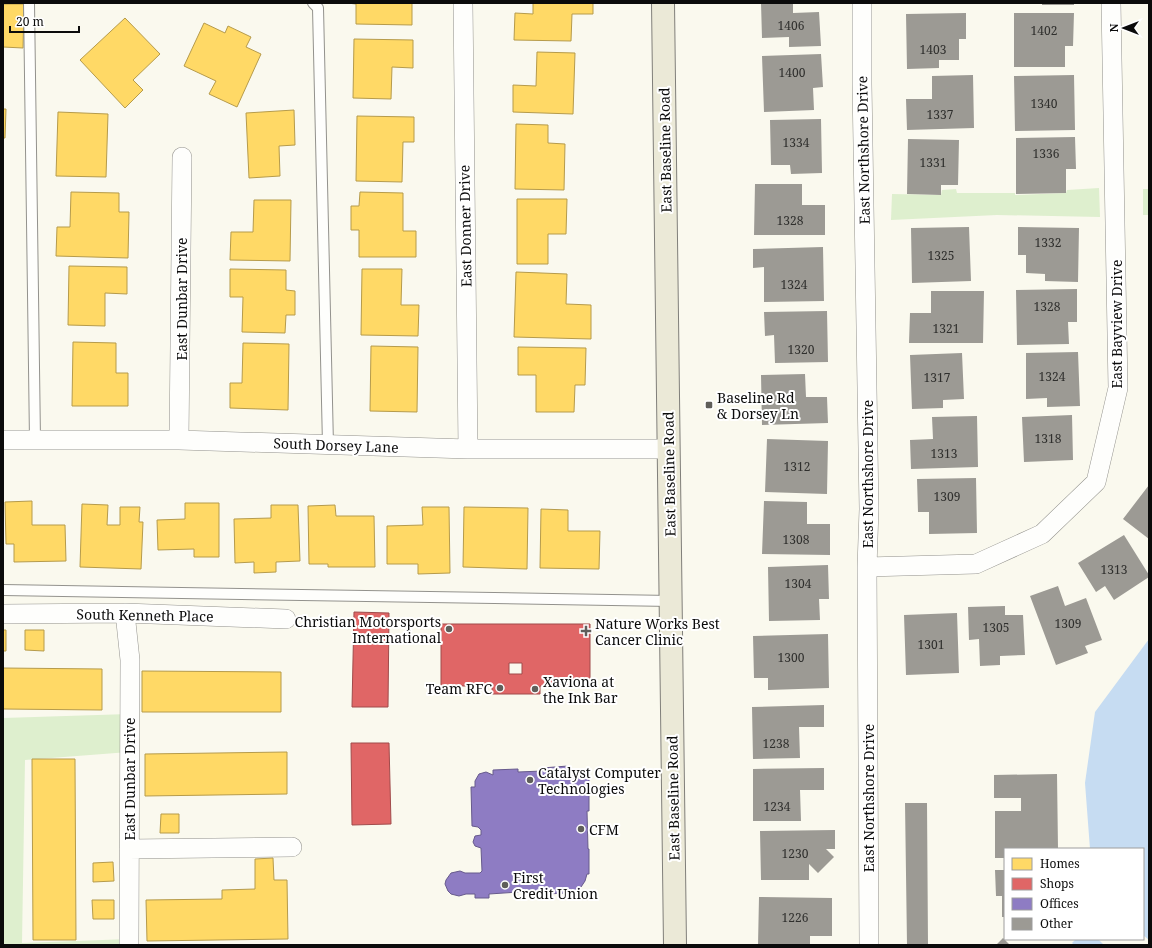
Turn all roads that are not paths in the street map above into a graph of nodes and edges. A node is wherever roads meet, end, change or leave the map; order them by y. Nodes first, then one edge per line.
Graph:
1 (29, 3) edge
2 (313, 3) edge
3 (463, 3) edge
4 (663, 3) edge
5 (862, 3) edge
6 (1111, 3) edge
7 (182, 158) dead end
8 (3, 440) edge
9 (34, 440) junction
10 (179, 440) junction
11 (328, 445) junction
12 (468, 449) junction
13 (669, 449) junction
14 (867, 566) junction
15 (3, 590) edge
16 (671, 601) junction
17 (125, 613) junction
18 (3, 614) edge
19 (286, 620) dead end
20 (292, 847) dead end
21 (129, 849) junction
22 (129, 945) edge
23 (675, 945) edge
24 (869, 945) edge

1 - 9 lane
2 - 11 lane
3 - 12 street, East Donner Drive
4 - 13 main road, East Baseline Road
5 - 14 street, East Northshore Drive
6 - 14 street, East Bayview Drive
7 - 10 street, East Dunbar Drive
8 - 9 street, South Dorsey Lane
9 - 10 street, South Dorsey Lane
10 - 11 street, South Dorsey Lane
11 - 12 street, South Dorsey Lane
12 - 13 street, South Dorsey Lane
13 - 16 main road, East Baseline Road
14 - 24 street, East Northshore Drive
15 - 16 lane
16 - 23 main road, East Baseline Road
17 - 18 street, South Kenneth Place
17 - 19 street, South Kenneth Place
17 - 21 street, East Dunbar Drive
20 - 21 street
21 - 22 street, East Dunbar Drive

